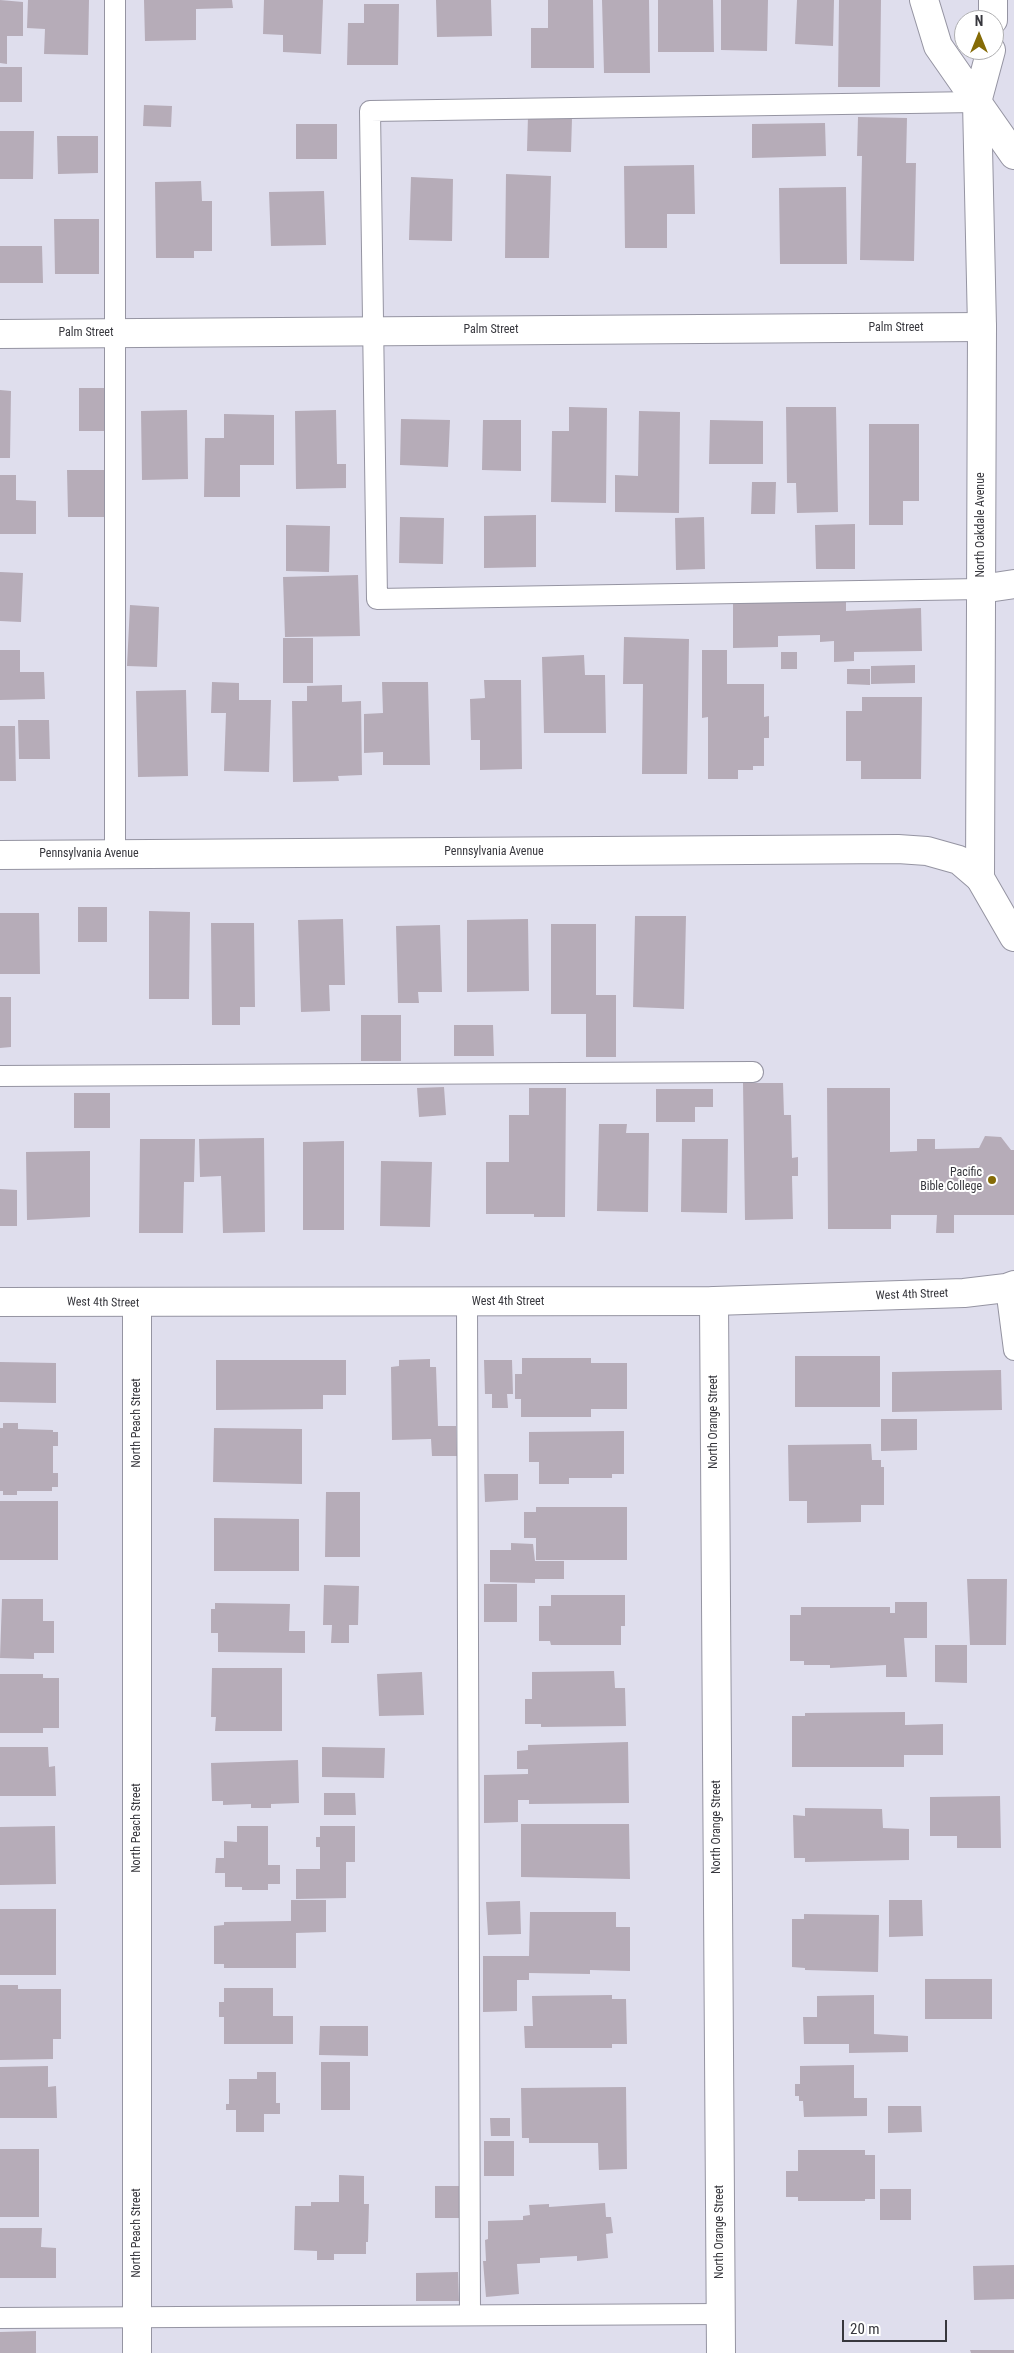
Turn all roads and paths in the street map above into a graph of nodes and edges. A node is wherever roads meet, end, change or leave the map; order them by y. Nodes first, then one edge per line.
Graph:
1 (115, 0) edge
2 (924, 0) edge
3 (988, 60) edge
4 (977, 102) junction
5 (1014, 155) edge
6 (982, 327) junction
7 (373, 331) junction
8 (115, 333) junction
9 (0, 334) edge
10 (1014, 584) edge
11 (981, 589) junction
12 (115, 854) junction
13 (0, 855) edge
14 (980, 878) junction
15 (1014, 937) edge
16 (753, 1072) dead end
17 (0, 1076) edge
18 (1010, 1287) edge
19 (714, 1301) junction
20 (0, 1302) edge
21 (467, 1302) junction
22 (137, 1304) junction
23 (1014, 1350) edge
24 (721, 2314) junction
25 (470, 2315) junction
26 (0, 2318) edge
27 (137, 2318) junction
28 (137, 2353) edge
29 (721, 2353) edge

1 - 8 lane
2 - 4 street
3 - 4 street, North Oakdale Avenue
4 - 5 street
4 - 6 street, North Oakdale Avenue
4 - 7 lane
6 - 7 street, Palm Street
6 - 11 street, North Oakdale Avenue
7 - 8 street, Palm Street
7 - 11 lane
8 - 9 street, Palm Street
8 - 12 lane
10 - 11 street
11 - 14 street, North Oakdale Avenue
12 - 13 street, Pennsylvania Avenue
12 - 14 street, Pennsylvania Avenue
14 - 15 street
16 - 17 lane
18 - 19 street, West 4th Street
18 - 23 lane
19 - 21 street, West 4th Street
19 - 24 street, North Orange Street
20 - 22 street, West 4th Street
21 - 22 street, West 4th Street
21 - 25 lane
22 - 27 street, North Peach Street
24 - 25 lane
24 - 29 street, North Orange Street
25 - 27 lane
26 - 27 lane
27 - 28 street, North Peach Street

